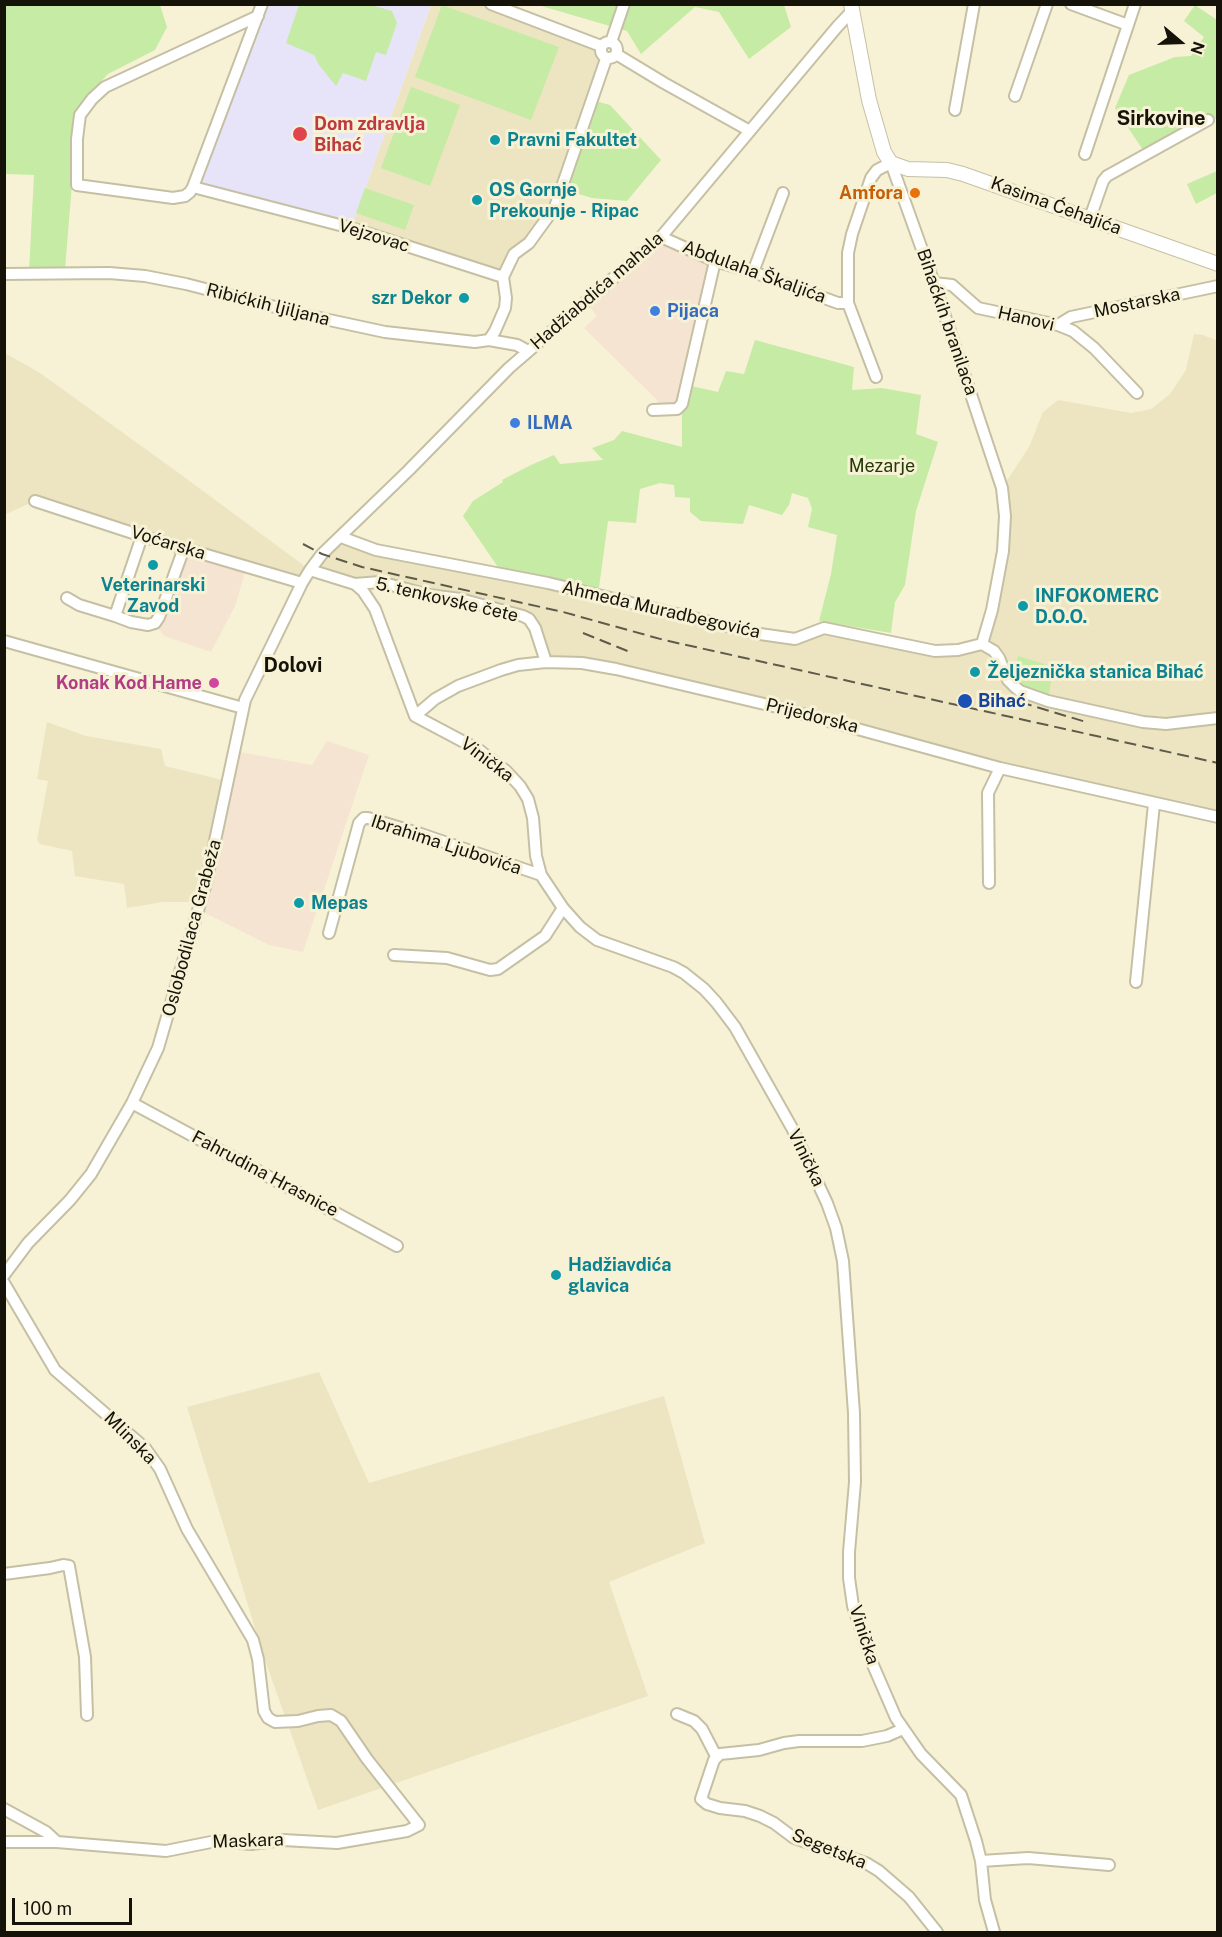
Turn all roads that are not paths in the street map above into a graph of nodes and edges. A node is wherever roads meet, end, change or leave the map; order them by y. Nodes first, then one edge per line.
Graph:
1 (262, 4) edge
2 (491, 4) edge
3 (624, 4) edge
4 (974, 4) edge
5 (1047, 4) edge
6 (1071, 4) edge
7 (1136, 4) edge
8 (852, 8) edge
9 (258, 16) junction
10 (1128, 25) junction
11 (606, 44) junction
12 (611, 56) junction
13 (1015, 96) dead end
14 (955, 110) dead end
15 (1208, 120) dead end
16 (750, 131) junction
17 (1085, 154) dead end
18 (891, 163) junction
19 (193, 187) junction
20 (783, 193) dead end
21 (1090, 219) junction
22 (661, 237) junction
23 (715, 261) junction
24 (1218, 264) edge
25 (753, 272) junction
26 (4, 274) edge
27 (502, 277) junction
28 (934, 283) junction
29 (1218, 286) edge
30 (848, 303) junction
31 (1058, 325) junction
32 (489, 340) junction
33 (528, 351) junction
34 (876, 378) dead end
35 (1137, 393) dead end
36 (653, 410) dead end
37 (35, 501) dead end
38 (142, 536) junction
39 (341, 537) junction
40 (184, 548) junction
41 (322, 554) joint
42 (310, 570) junction
43 (302, 583) junction
44 (355, 584) junction
45 (67, 598) dead end
46 (115, 616) junction
47 (4, 642) edge
48 (982, 644) junction
49 (546, 662) junction
50 (243, 708) junction
51 (415, 716) junction
52 (1218, 718) edge
53 (1000, 768) junction
54 (1154, 804) junction
55 (1218, 817) edge
56 (541, 875) junction
57 (989, 883) dead end
58 (563, 908) junction
59 (329, 933) dead end
60 (394, 955) dead end
61 (1136, 982) dead end
62 (132, 1103) junction
63 (397, 1246) dead end
64 (4, 1275) edge
65 (4, 1283) edge
66 (4, 1574) edge
67 (677, 1714) dead end
68 (87, 1715) dead end
69 (903, 1729) junction
70 (716, 1756) junction
71 (4, 1809) edge
72 (419, 1825) joint
73 (4, 1842) edge
74 (57, 1842) junction
75 (981, 1861) junction
76 (1109, 1865) dead end
77 (937, 1932) edge
78 (994, 1932) edge

1 - 9 street
2 - 11 street
3 - 11 street
4 - 14 street
5 - 13 street
6 - 10 street
7 - 10 street
8 - 16 street, Hadžiabdića mahala
8 - 18 main road, Bihaćkih branilaca
9 - 19 street
9 - 19 street
10 - 17 street
11 - 12 street
12 - 16 street
12 - 27 street
15 - 21 street
16 - 22 street, Hadžiabdića mahala
18 - 21 main road, Kasima Ćehajića
18 - 28 street, Bihaćkih branilaca
18 - 30 street
19 - 27 street, Vejzovac
20 - 25 street
21 - 24 main road, Kasima Ćehajića
22 - 23 street, Abdulaha Škaljića
22 - 33 street, Hadžiabdića mahala
23 - 25 street, Abdulaha Škaljića
23 - 36 street
25 - 30 street, Abdulaha Škaljića
26 - 32 street, Ribićkih ljiljana
27 - 32 street
28 - 31 street, Hanovi
28 - 48 street, Bihaćkih branilaca
29 - 31 street, Mostarska
30 - 34 street
31 - 35 street, Hanovi
32 - 33 street, Ribićkih ljiljana
33 - 39 street, Hadžiabdića mahala
37 - 38 street, Voćarska
38 - 40 street, Voćarska
38 - 46 street
39 - 41 street, Hadžiabdića mahala
39 - 48 street, Ahmeda Muradbegovića
40 - 43 street, Voćarska
40 - 46 street
41 - 42 street, Oslobodilaca Grabeža
42 - 43 street, Oslobodilaca Grabeža
42 - 44 street
43 - 50 street, Oslobodilaca Grabeža
44 - 49 street, 5. tenkovske čete
44 - 51 street
45 - 46 street
47 - 50 street
48 - 52 street
49 - 51 street, Prijedorska
49 - 53 street, Prijedorska
50 - 62 street, Oslobodilaca Grabeža
51 - 56 street, Vinička
53 - 54 street, Prijedorska
53 - 57 street
54 - 55 street, Prijedorska
54 - 61 street
56 - 58 street, Vinička
56 - 59 street, Ibrahima Ljubovića
58 - 60 street
58 - 69 street, Vinička
62 - 63 street, Fahrudina Hrasnice
62 - 64 street, Oslobodilaca Grabeža
65 - 72 street, Mlinska
66 - 68 street
67 - 70 street
69 - 70 street
69 - 75 street, Vinička
70 - 77 street, Segetska
71 - 74 street
72 - 74 street, Maskara
73 - 74 street, Maskara
75 - 76 street
75 - 78 street, Vinička

